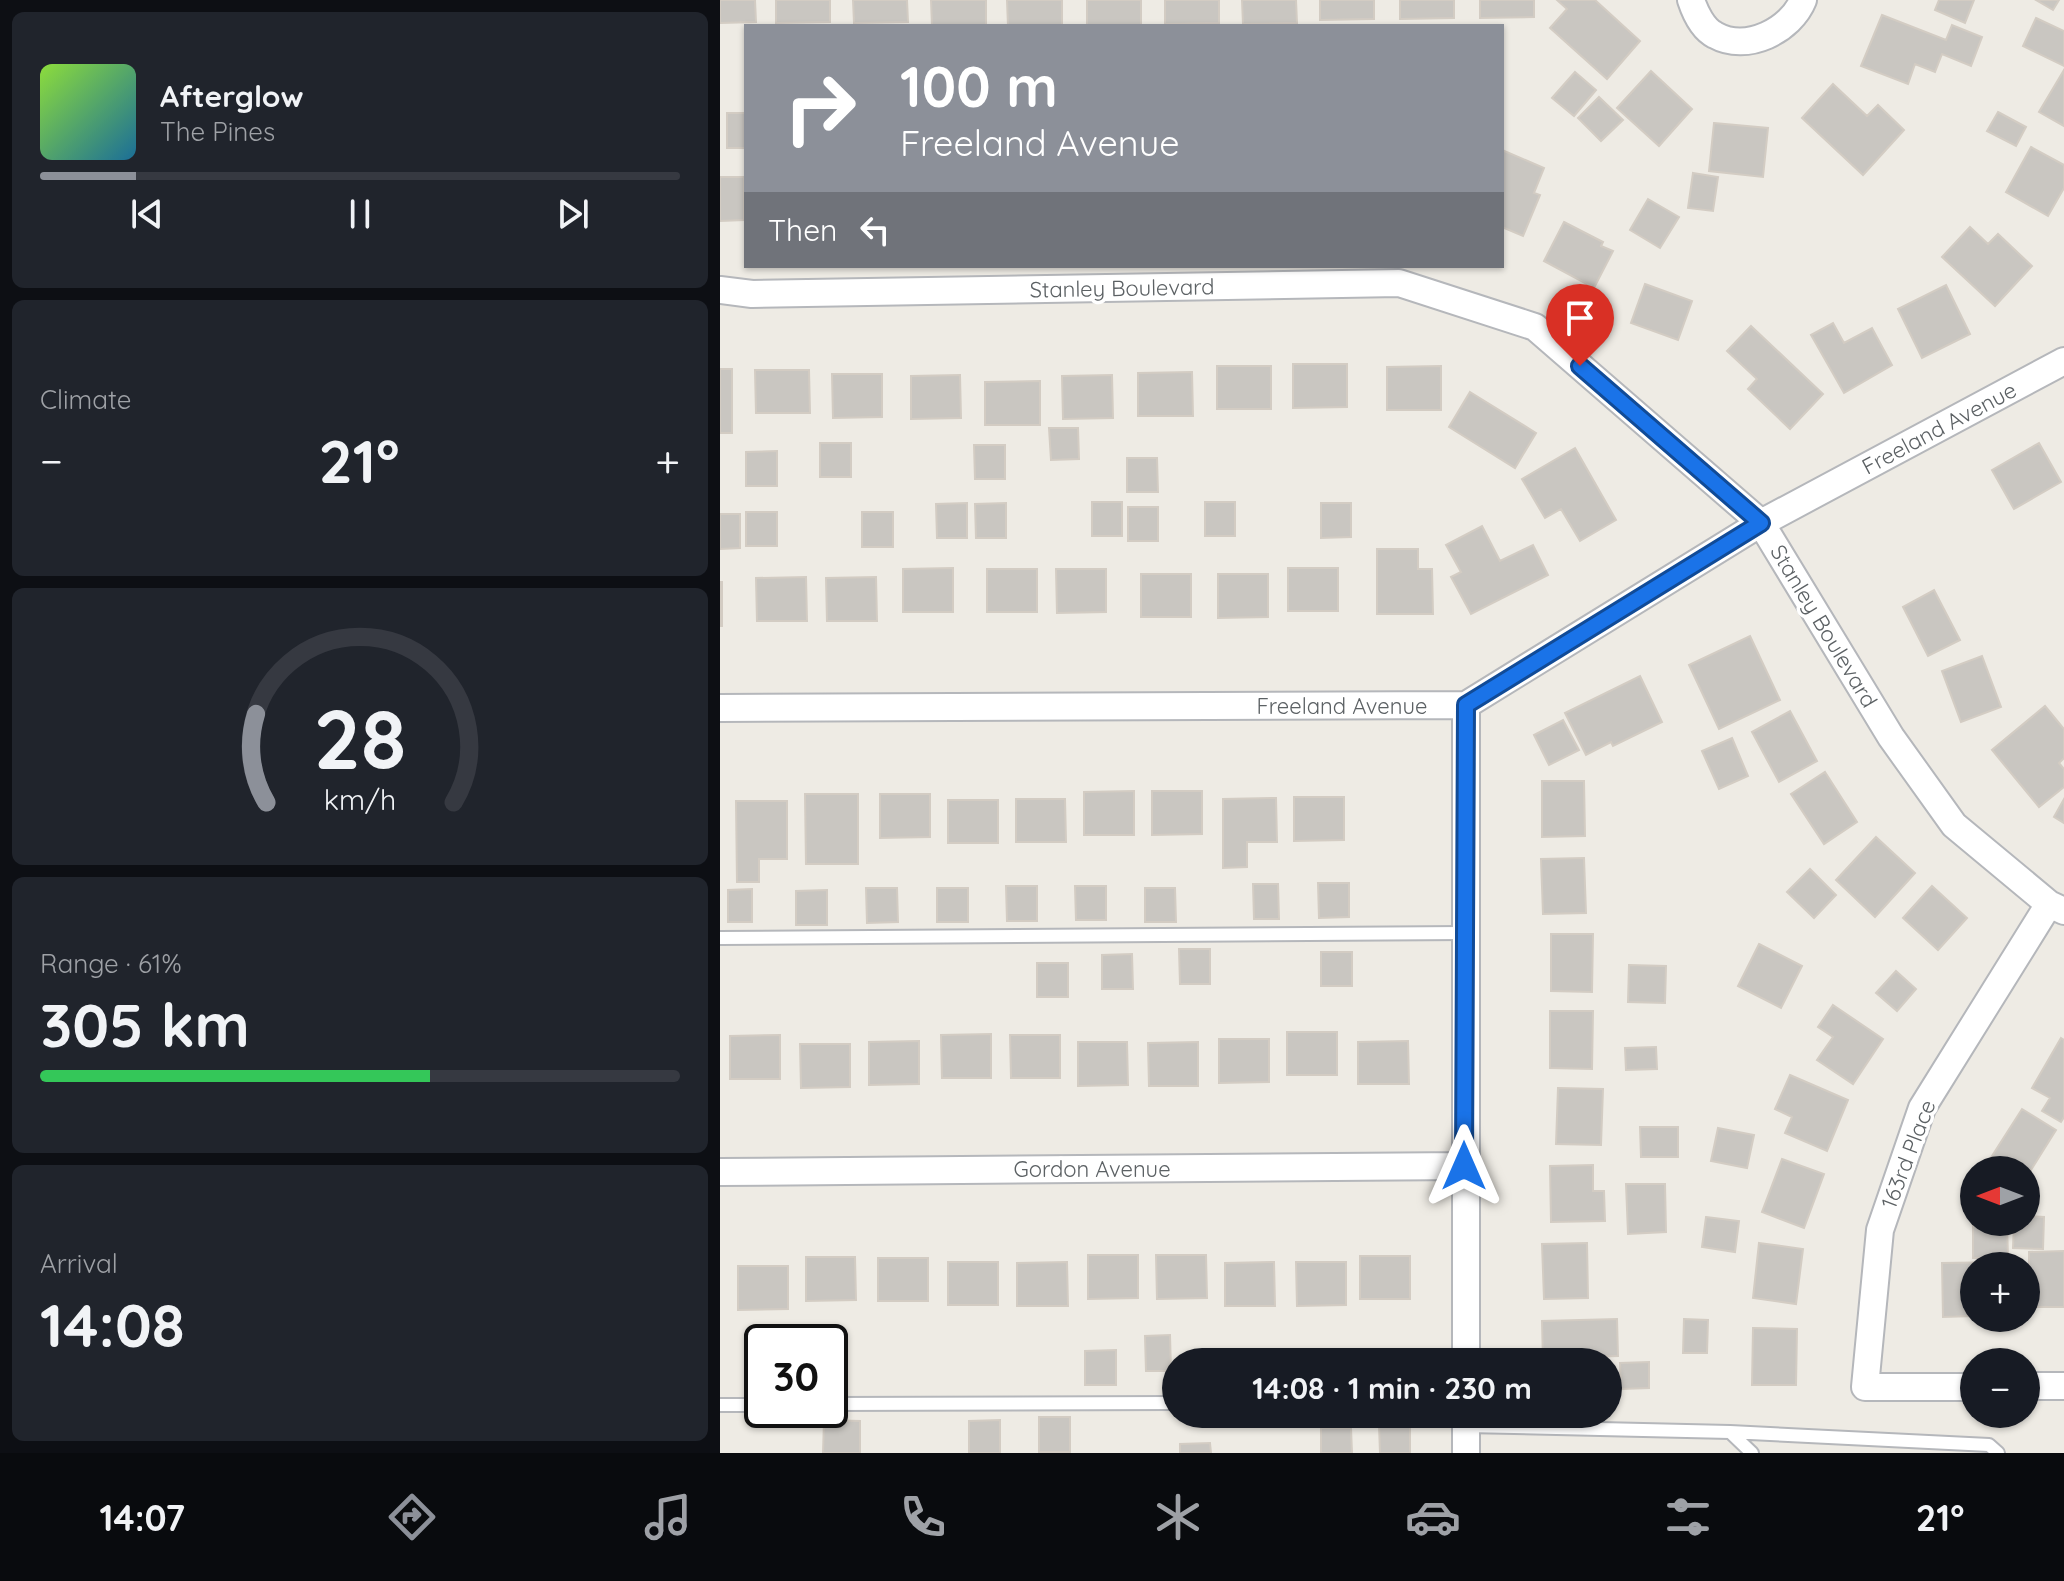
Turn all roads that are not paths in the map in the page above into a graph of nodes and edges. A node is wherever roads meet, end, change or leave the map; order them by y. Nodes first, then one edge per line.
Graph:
1 (1691, 0) edge
2 (1803, 0) edge
3 (720, 290) edge
4 (2064, 361) edge
5 (1761, 523) junction
6 (1466, 705) junction
7 (720, 708) edge
8 (2056, 908) edge
9 (1465, 933) junction
10 (720, 938) edge
11 (1464, 1166) junction
12 (720, 1172) edge
13 (1466, 1348) edge
14 (2040, 1386) edge
15 (2064, 1386) edge
16 (1960, 1387) edge
17 (1162, 1403) edge
18 (848, 1404) edge
19 (720, 1405) edge
20 (744, 1405) edge
21 (1622, 1427) edge
22 (1466, 1428) edge
23 (1730, 1432) junction
24 (1869, 1446) edge
25 (1944, 1448) edge
26 (1993, 1449) edge
27 (1466, 1453) edge
28 (1752, 1453) edge

1 - 2 street
3 - 5 street, Stanley Boulevard
4 - 5 street, Freeland Avenue
5 - 6 street, Freeland Avenue
5 - 8 street, Stanley Boulevard
6 - 7 street, Freeland Avenue
6 - 9 street
8 - 16 street, 163rd Place
9 - 10 lane
9 - 11 street
11 - 12 street, Gordon Avenue
11 - 13 street
14 - 15 street
17 - 18 lane
19 - 20 lane
21 - 23 lane
22 - 27 street
23 - 24 lane
23 - 28 lane
24 - 25 lane
25 - 26 lane

